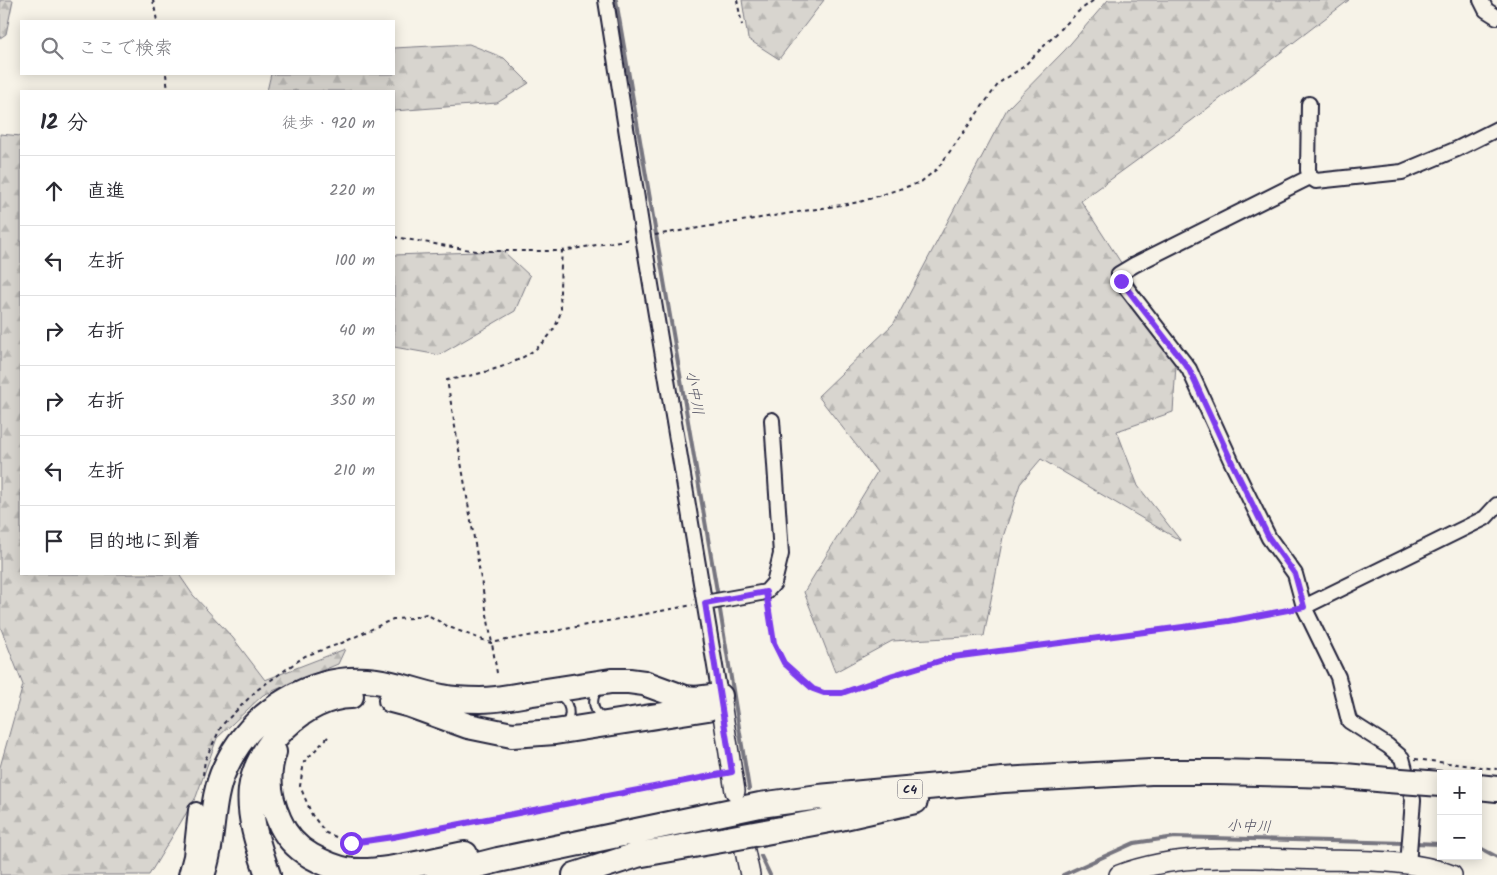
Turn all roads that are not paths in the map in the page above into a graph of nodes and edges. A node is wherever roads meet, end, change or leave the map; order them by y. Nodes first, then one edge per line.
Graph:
1 (606, 0) edge
2 (1481, 0) edge
3 (1497, 16) edge
4 (1309, 104) dead end
5 (1497, 129) edge
6 (1310, 178) junction
7 (772, 420) dead end
8 (1496, 506) edge
9 (708, 602) junction
10 (1304, 607) junction
11 (611, 681) junction
12 (546, 691) junction
13 (721, 701) junction
14 (616, 723) junction
15 (272, 724) junction
16 (555, 732) junction
17 (1388, 780) junction
18 (1437, 784) edge
19 (1482, 787) edge
20 (1497, 789) edge
21 (735, 791) dead end
22 (932, 798) junction
23 (760, 805) junction
24 (196, 810) dead end
25 (736, 845) junction
26 (1408, 865) junction
27 (1373, 868) edge
28 (186, 875) edge
29 (202, 875) edge
30 (254, 875) edge
31 (268, 875) edge
32 (439, 875) edge
33 (474, 875) edge
34 (574, 875) edge
35 (750, 875) edge
36 (1119, 875) edge
37 (1452, 875) edge

1 - 9 street
2 - 3 street
4 - 6 street
5 - 6 street
6 - 10 street
7 - 9 street
8 - 10 street
9 - 13 street
10 - 26 street
11 - 12 highway
11 - 13 highway
11 - 14 lane
12 - 15 highway
12 - 16 lane
13 - 14 highway
13 - 21 street
14 - 16 highway
15 - 16 highway
15 - 23 highway
15 - 29 highway
15 - 30 highway
15 - 31 highway
17 - 18 highway, C4, bridge
17 - 22 highway, C4
17 - 23 highway, C4
19 - 20 highway
22 - 25 highway, bridge
22 - 33 highway, C4
23 - 32 highway, C4
24 - 28 street
25 - 34 highway
25 - 35 street
26 - 27 street
26 - 37 street
27 - 36 street

